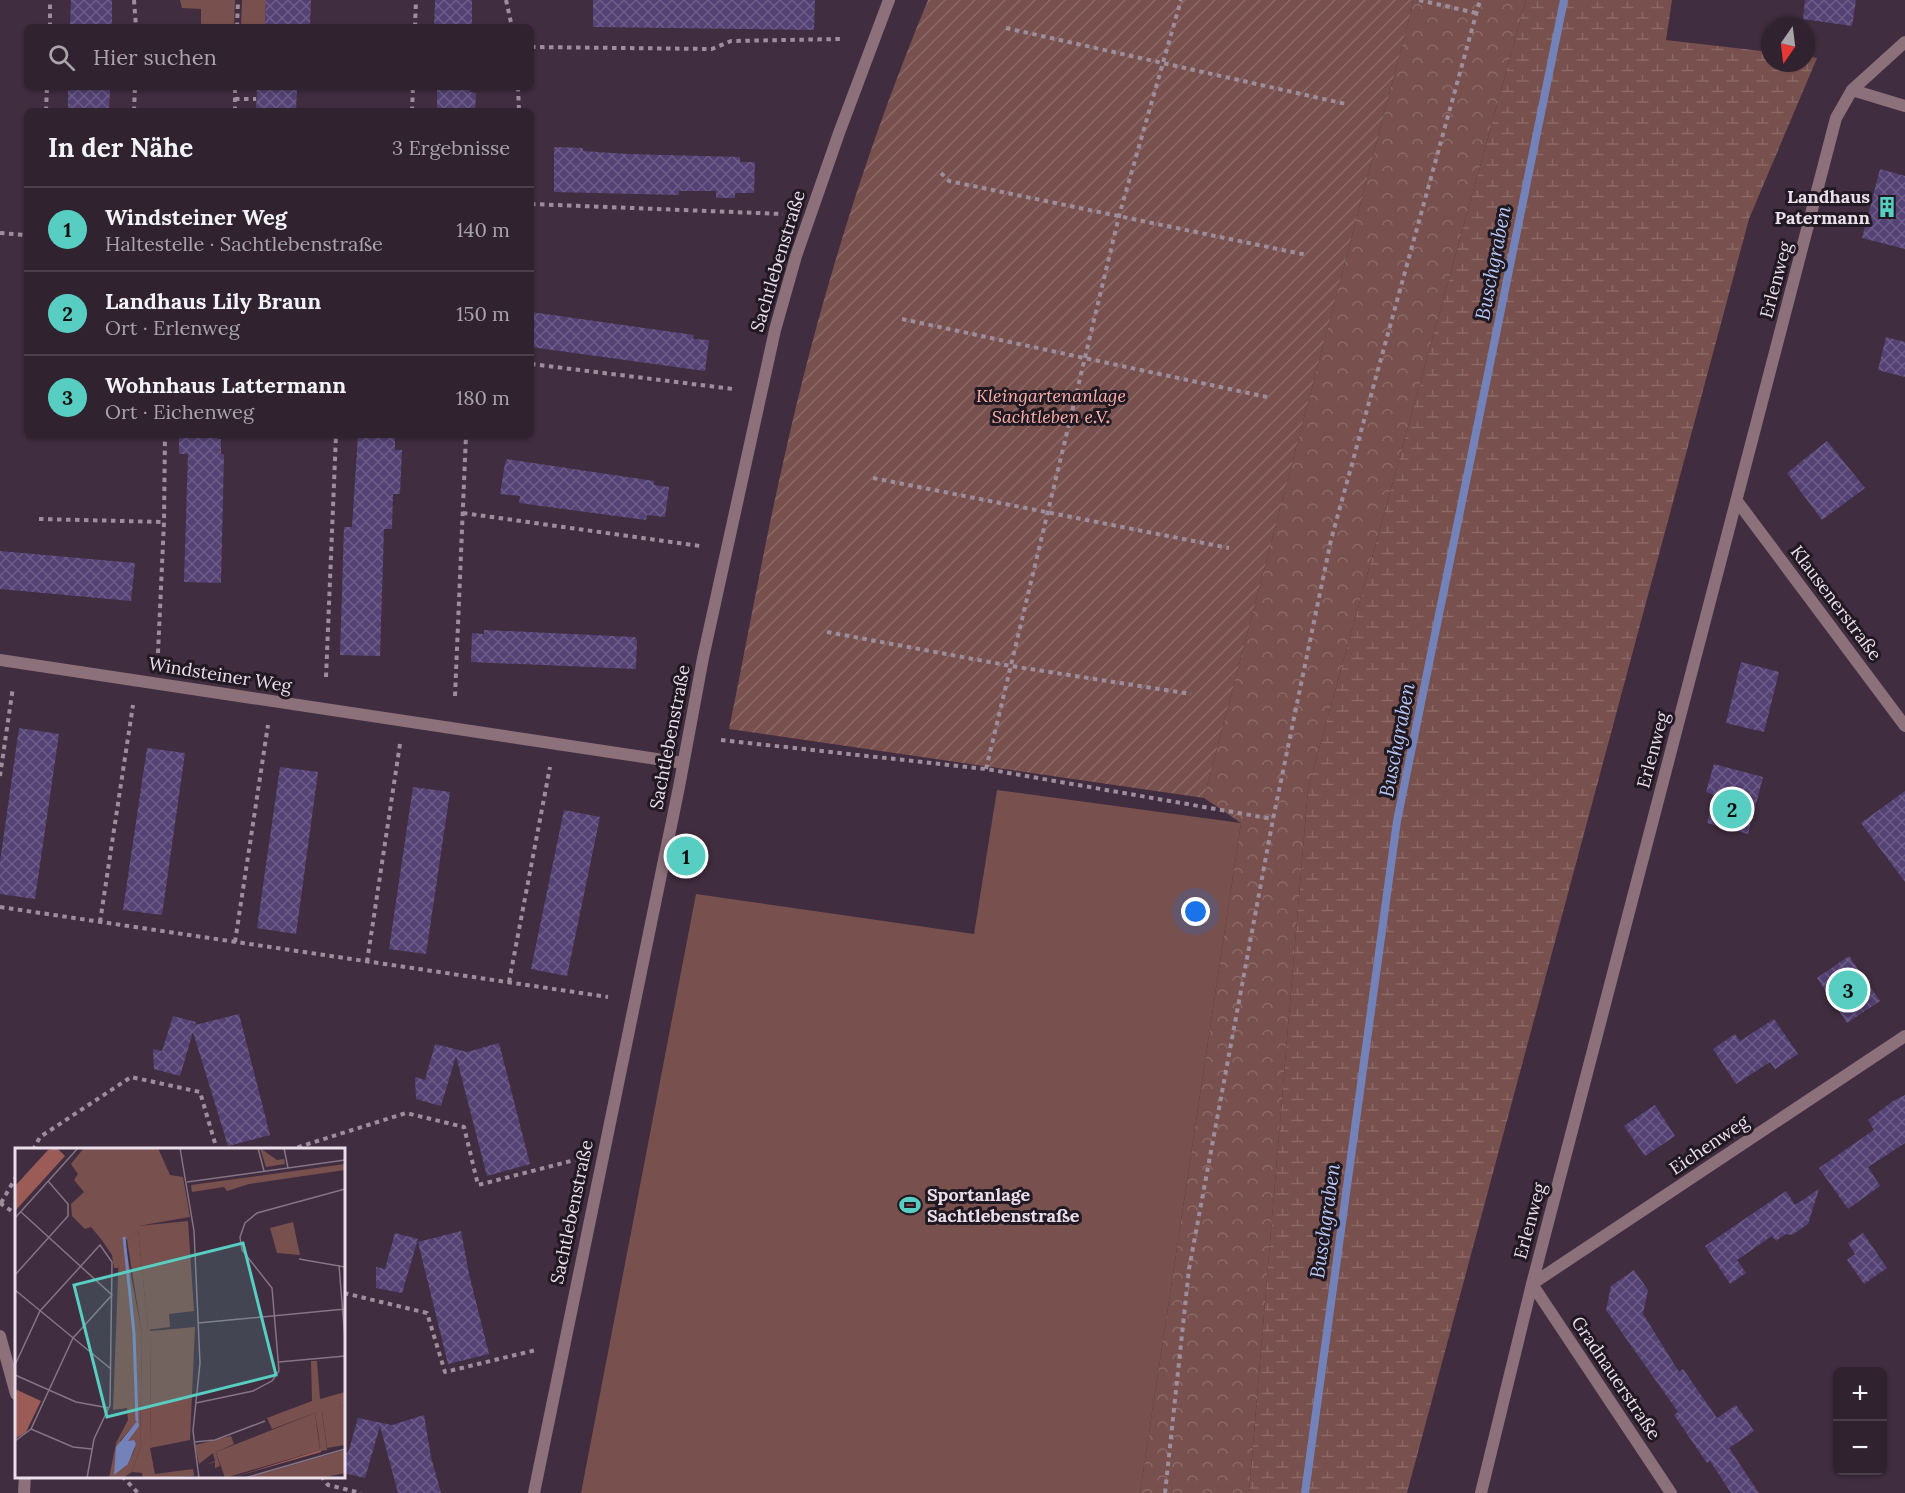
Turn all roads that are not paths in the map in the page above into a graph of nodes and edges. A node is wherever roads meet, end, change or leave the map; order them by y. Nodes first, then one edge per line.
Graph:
1 (889, 0) edge
2 (1905, 42) edge
3 (1852, 90) junction
4 (1905, 106) edge
5 (1737, 501) junction
6 (0, 660) edge
7 (1905, 726) edge
8 (683, 763) junction
9 (1905, 1036) edge
10 (1532, 1284) junction
11 (0, 1336) edge
12 (15, 1390) edge
13 (25, 1478) edge
14 (24, 1493) edge
15 (534, 1493) edge
16 (1481, 1493) edge
17 (1671, 1493) edge

1 - 8 street, Sachtlebenstraße
2 - 3 street, Erlenweg
3 - 4 street
3 - 5 street, Erlenweg
5 - 7 street, Klausenerstraße
5 - 10 street, Erlenweg
6 - 8 street, Windsteiner Weg
8 - 15 street, Sachtlebenstraße
9 - 10 street, Eichenweg
10 - 16 street, Erlenweg
10 - 17 street, Gradnauerstraße
11 - 12 street
13 - 14 street

